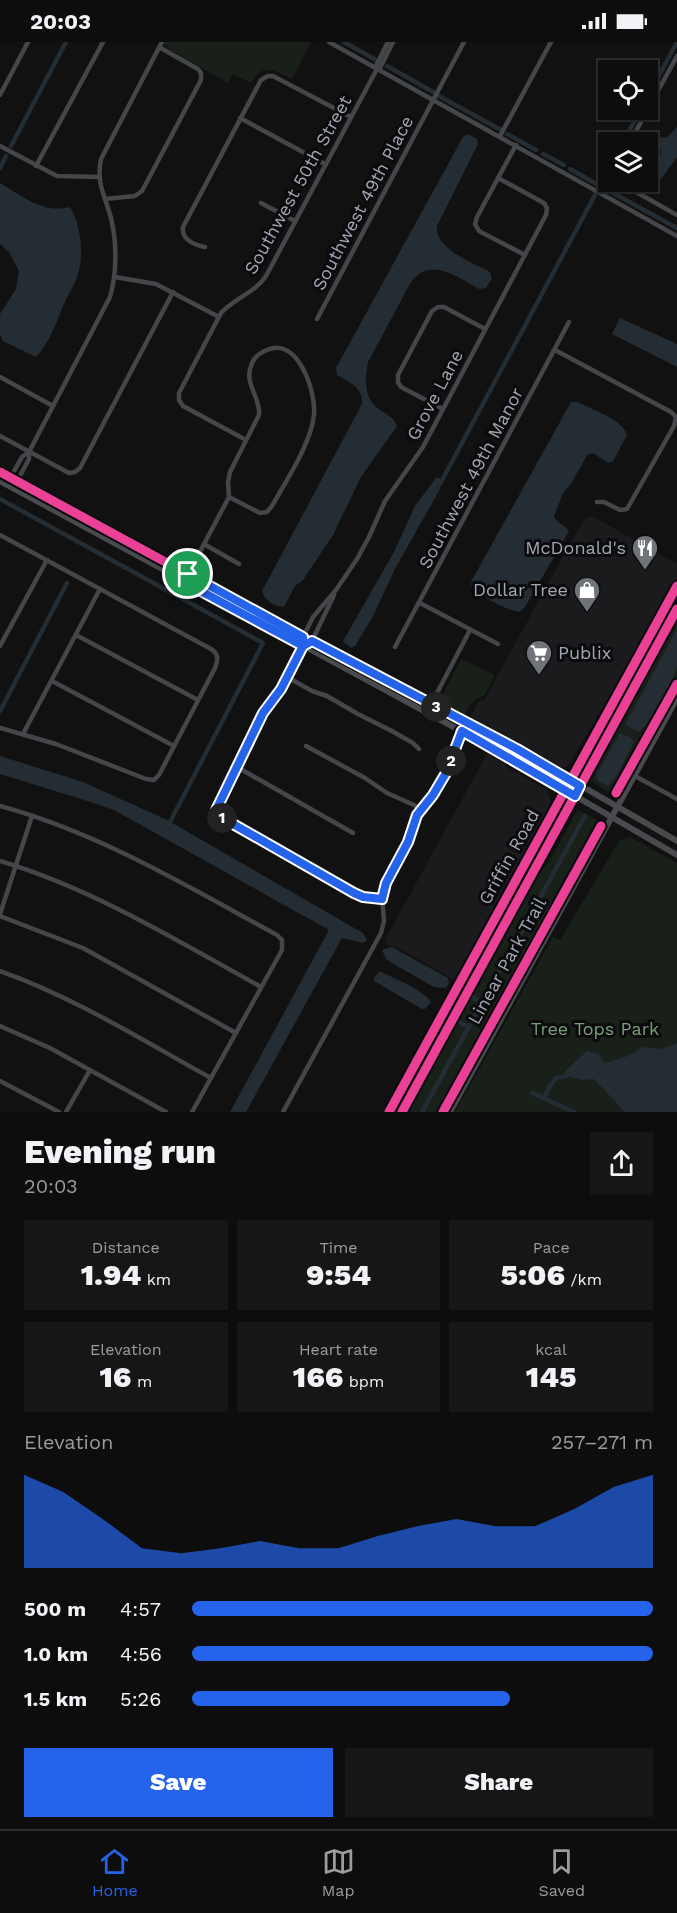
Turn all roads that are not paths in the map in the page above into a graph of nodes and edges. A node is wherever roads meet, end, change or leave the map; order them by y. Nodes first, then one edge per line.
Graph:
1 (28, 42) edge
2 (103, 42) edge
3 (329, 42) edge
4 (387, 42) edge
5 (393, 42) edge
6 (464, 42) edge
7 (551, 42) edge
8 (161, 45) edge
9 (677, 56) edge
10 (377, 69) junction
11 (0, 95) edge
12 (433, 99) junction
13 (351, 117) junction
14 (240, 118) junction
15 (635, 132) edge
16 (500, 136) junction
17 (516, 145) junction
18 (0, 146) edge
19 (325, 164) junction
20 (36, 166) junction
21 (99, 177) junction
22 (498, 178) junction
23 (636, 192) edge
24 (105, 199) junction
25 (261, 203) dead end
26 (677, 215) edge
27 (295, 221) junction
28 (677, 236) edge
29 (205, 247) dead end
30 (525, 255) junction
31 (115, 277) junction
32 (173, 292) junction
33 (219, 317) junction
34 (317, 319) dead end
35 (569, 322) dead end
36 (485, 329) junction
37 (555, 350) junction
38 (0, 377) edge
39 (53, 406) junction
40 (443, 409) junction
41 (676, 417) edge
42 (0, 436) edge
43 (246, 440) junction
44 (29, 452) junction
45 (0, 472) edge
46 (10, 478) junction
47 (17, 482) junction
48 (3, 483) edge
49 (13, 489) junction
50 (229, 497) junction
51 (597, 502) dead end
52 (0, 536) edge
53 (204, 544) junction
54 (47, 560) junction
55 (239, 564) dead end
56 (188, 574) junction
57 (184, 582) junction
58 (677, 586) edge
59 (100, 589) junction
60 (336, 590) junction
61 (420, 603) junction
62 (677, 609) edge
63 (470, 630) junction
64 (76, 635) junction
65 (303, 637) junction
66 (312, 641) junction
67 (498, 644) dead end
68 (0, 646) edge
69 (303, 646) junction
70 (395, 646) dead end
71 (287, 677) junction
72 (52, 681) junction
73 (677, 698) edge
74 (198, 700) junction
75 (431, 704) junction
76 (674, 710) edge
77 (426, 712) junction
78 (466, 722) junction
79 (0, 728) edge
80 (462, 731) junction
81 (23, 734) junction
82 (174, 746) junction
83 (306, 746) dead end
84 (419, 749) dead end
85 (237, 767) junction
86 (635, 776) junction
87 (570, 780) junction
88 (580, 786) junction
89 (565, 790) junction
90 (575, 796) junction
91 (677, 799) edge
92 (0, 807) edge
93 (618, 807) junction
94 (420, 810) junction
95 (32, 816) junction
96 (613, 817) junction
97 (354, 833) dead end
98 (677, 841) edge
99 (677, 855) edge
100 (0, 861) edge
101 (16, 866) junction
102 (382, 899) junction
103 (0, 915) edge
104 (474, 956) junction
105 (0, 971) edge
106 (261, 987) junction
107 (0, 1026) edge
108 (446, 1030) junction
109 (236, 1033) junction
110 (430, 1036) junction
111 (90, 1070) junction
112 (211, 1078) junction
113 (0, 1081) edge
114 (407, 1103) junction
115 (59, 1112) edge
116 (66, 1112) edge
117 (166, 1112) edge
118 (192, 1112) edge
119 (283, 1112) edge
120 (389, 1112) edge
121 (402, 1112) edge
122 (450, 1112) edge

1 - 11 street
2 - 20 street
3 - 10 street
4 - 10 street, Southwest 50th Street
5 - 10 street, Southwest 50th Street
6 - 12 street, Southwest 49th Place
7 - 16 street
8 - 21 street
8 - 24 street
9 - 15 street
10 - 12 street
10 - 13 street, Southwest 50th Street
12 - 16 street
12 - 34 street, Southwest 49th Place
13 - 14 street
13 - 19 street, Southwest 50th Street
14 - 19 street
14 - 29 street
16 - 17 street
17 - 22 street
17 - 28 street
18 - 20 street
19 - 27 street, Southwest 50th Street
20 - 21 street
21 - 24 street
22 - 30 street, Grove Lane
22 - 30 street
23 - 26 street
24 - 31 street
25 - 27 street
27 - 33 street, Southwest 50th Street
30 - 36 street, Grove Lane
31 - 32 street
31 - 39 street
32 - 33 street
32 - 44 street
33 - 43 street, Southwest 50th Street
35 - 37 street, Southwest 49th Manor
36 - 40 street, Grove Lane
36 - 40 street
37 - 41 street
37 - 61 street, Southwest 49th Manor
38 - 39 street
39 - 44 street
40 - 60 street, Grove Lane
41 - 51 street
42 - 44 street
43 - 50 street
43 - 50 street
44 - 46 street
44 - 47 street
45 - 46 main road
46 - 47 main road
46 - 48 street
47 - 49 street
47 - 56 main road
48 - 49 main road
49 - 57 main road
50 - 53 street
52 - 54 street
53 - 55 street
53 - 56 street
54 - 59 street
54 - 68 street
56 - 57 street
56 - 65 main road
57 - 69 main road
58 - 87 main road, Griffin Road
59 - 64 street
59 - 74 street
60 - 65 street, Grove Lane
60 - 66 street, Grove Lane
61 - 63 street
61 - 70 street, Southwest 49th Manor
62 - 88 main road, Griffin Road
63 - 67 street
63 - 75 street
64 - 72 street
64 - 74 street
65 - 66 main road
65 - 69 street
66 - 69 street
66 - 75 main road
69 - 71 street
69 - 77 main road
71 - 84 street
71 - 85 street
72 - 81 street
72 - 82 street
73 - 76 main road
74 - 82 street
75 - 77 street
75 - 78 main road
76 - 86 main road
77 - 80 main road
78 - 80 street
78 - 87 main road
79 - 81 street
80 - 89 main road
80 - 94 street
81 - 82 street
83 - 94 street
85 - 97 street
85 - 102 street
86 - 91 street
86 - 93 main road
87 - 88 main road
87 - 89 main road, Griffin Road
88 - 90 main road, Griffin Road
88 - 93 main road
89 - 90 main road
89 - 104 main road, Griffin Road
90 - 96 main road
90 - 108 main road, Griffin Road
92 - 95 street
93 - 96 main road
93 - 98 main road
94 - 102 street
95 - 101 street
95 - 106 street
96 - 99 main road
96 - 122 main road
100 - 101 street
101 - 103 street
101 - 106 street
102 - 119 street
103 - 109 street
104 - 108 main road
104 - 110 main road, Griffin Road
105 - 112 street
106 - 109 street
107 - 111 street
108 - 114 main road, Griffin Road
109 - 112 street
110 - 114 main road
110 - 120 main road, Griffin Road
111 - 116 street
111 - 117 street
112 - 118 street
113 - 115 street
114 - 121 main road, Griffin Road

